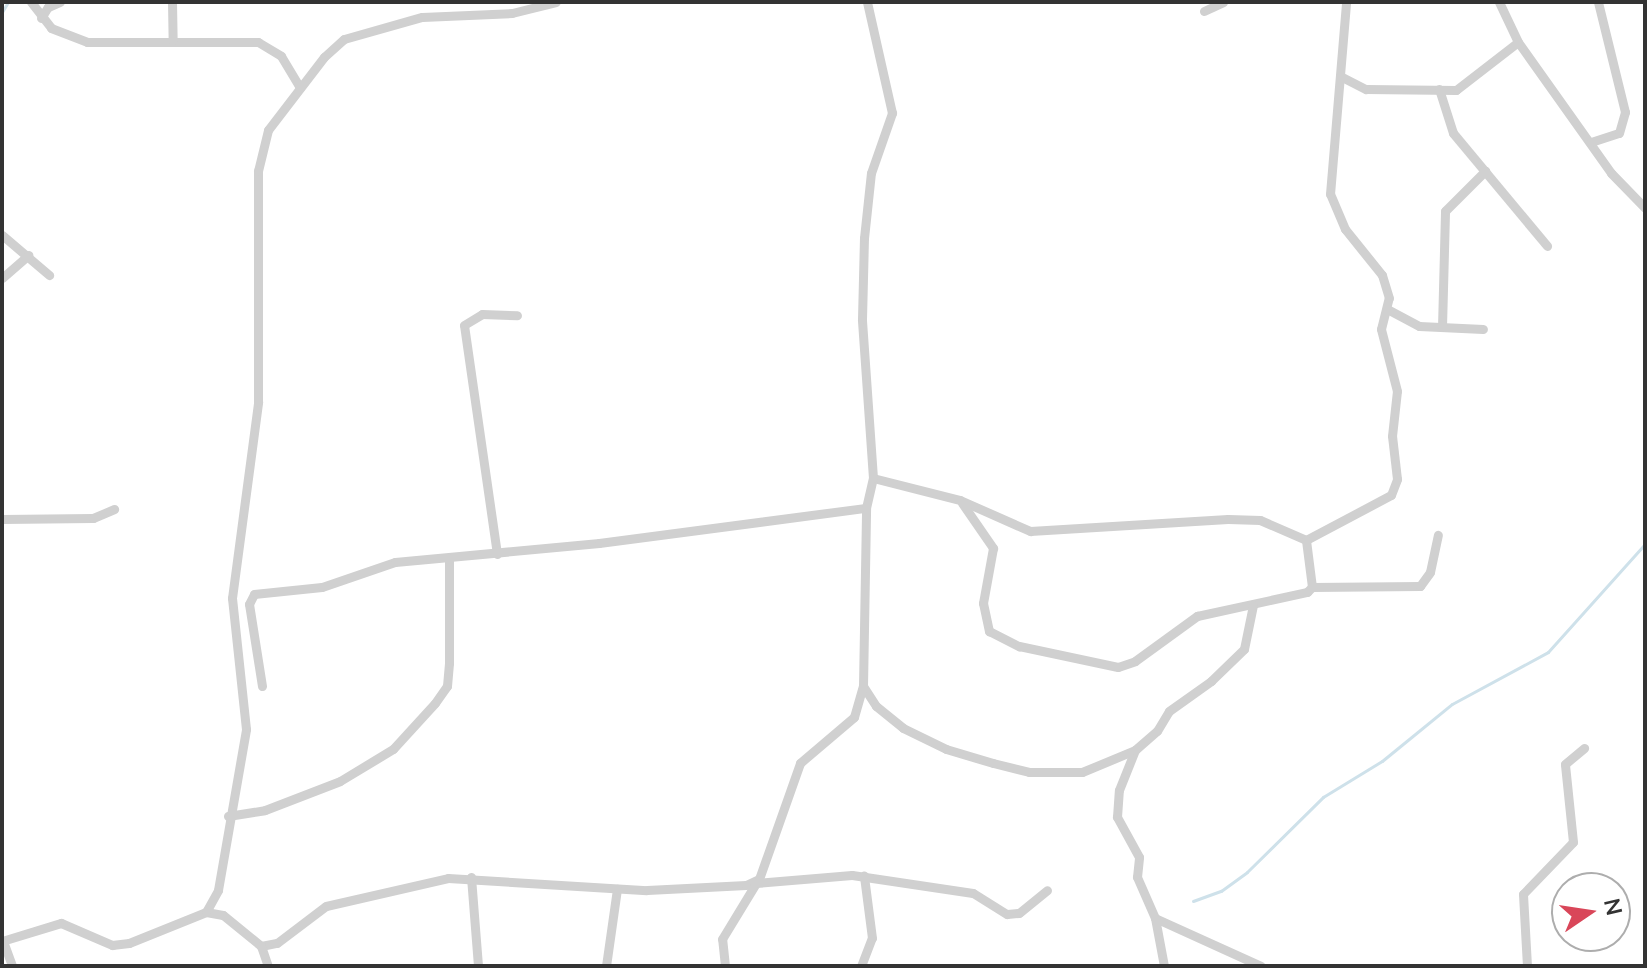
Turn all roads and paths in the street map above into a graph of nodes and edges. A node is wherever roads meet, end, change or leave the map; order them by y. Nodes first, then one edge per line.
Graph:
1 (31, 2) edge
2 (60, 2) edge
3 (172, 2) edge
4 (556, 2) edge
5 (867, 2) edge
6 (1223, 2) edge
7 (1346, 2) edge
8 (1499, 2) edge
9 (1598, 2) edge
10 (1204, 11) dead end
11 (41, 18) junction
12 (173, 41) junction
13 (1518, 42) junction
14 (1340, 76) junction
15 (300, 88) junction
16 (1439, 89) junction
17 (1591, 142) junction
18 (1485, 171) junction
19 (1645, 208) edge
20 (2, 235) edge
21 (1547, 246) dead end
22 (28, 255) junction
23 (49, 275) dead end
24 (2, 278) edge
25 (1389, 310) junction
26 (517, 315) dead end
27 (1442, 327) junction
28 (1483, 329) dead end
29 (873, 478) junction
30 (960, 500) junction
31 (866, 508) junction
32 (114, 509) dead end
33 (2, 519) edge
34 (1438, 535) dead end
35 (1306, 540) junction
36 (497, 554) junction
37 (449, 558) junction
38 (1312, 587) junction
39 (1253, 605) junction
40 (262, 686) dead end
41 (863, 686) junction
42 (1584, 748) dead end
43 (1135, 750) junction
44 (228, 816) junction
45 (864, 876) junction
46 (471, 877) junction
47 (756, 883) junction
48 (617, 889) junction
49 (1047, 890) dead end
50 (206, 912) junction
51 (1155, 918) junction
52 (2, 941) edge
53 (261, 946) junction
54 (12, 966) edge
55 (268, 966) edge
56 (478, 966) edge
57 (606, 966) edge
58 (725, 966) edge
59 (861, 966) edge
60 (1164, 966) edge
61 (1261, 966) edge
62 (1527, 966) edge

1 - 11 street
2 - 11 street
3 - 12 street
4 - 15 street
5 - 29 street
6 - 10 street
7 - 14 street
8 - 13 street
9 - 17 street
11 - 12 street
12 - 15 street
13 - 16 street
13 - 17 street
14 - 16 street
14 - 25 street
15 - 44 street
16 - 18 street
17 - 19 street
18 - 21 street
18 - 27 street
20 - 22 street
22 - 23 street
22 - 24 street
25 - 27 street
25 - 35 street
26 - 36 street
27 - 28 street
29 - 30 street
29 - 31 street
30 - 35 street
30 - 39 street
31 - 36 street
31 - 41 street
32 - 33 street
34 - 38 street
35 - 38 street
36 - 37 street
37 - 40 street
37 - 44 street
38 - 39 street
39 - 43 street
41 - 43 street
41 - 47 street
42 - 62 street
43 - 51 street
44 - 50 street
45 - 47 street
45 - 49 street
45 - 59 street
46 - 48 street
46 - 53 street
46 - 56 street
47 - 48 street
47 - 58 street
48 - 57 street
50 - 52 street
50 - 53 street
51 - 60 street
51 - 61 street
52 - 54 street
53 - 55 street

